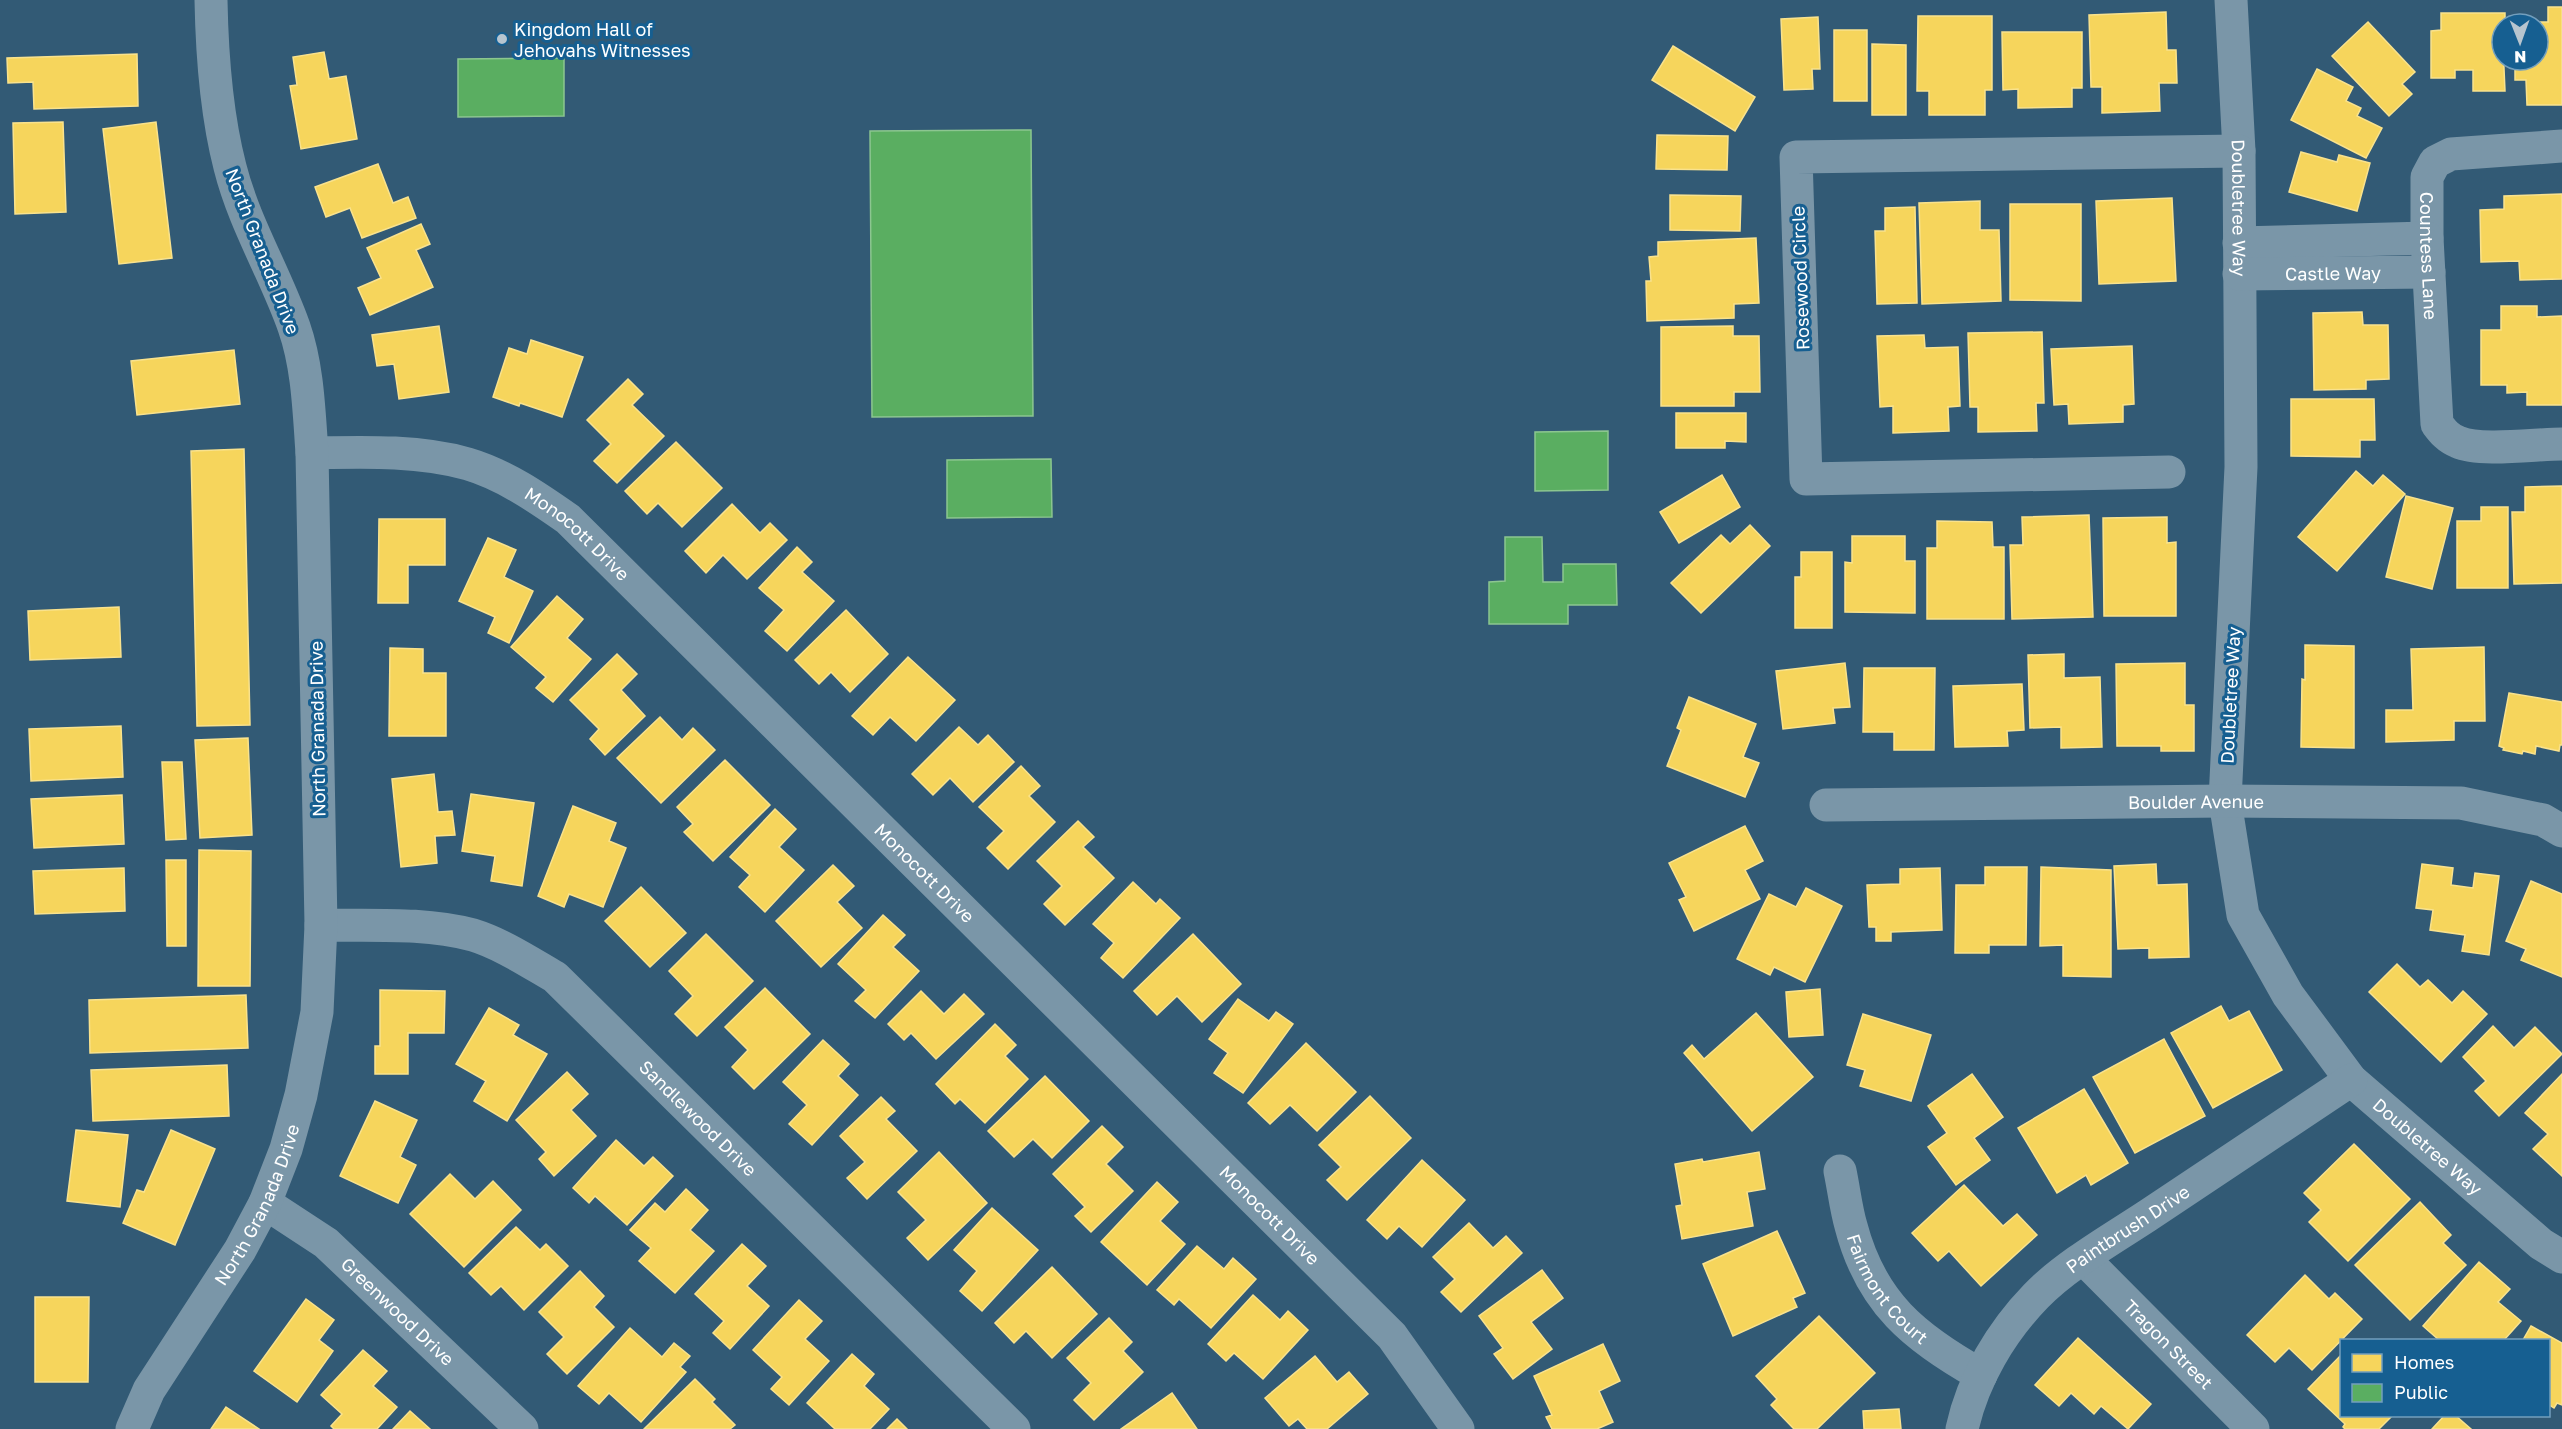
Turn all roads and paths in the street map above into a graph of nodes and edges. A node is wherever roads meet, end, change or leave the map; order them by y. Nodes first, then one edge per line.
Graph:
1 (211, 0) edge
2 (2230, 0) edge
3 (2559, 146) edge
4 (2240, 151) junction
5 (2427, 238) junction
6 (2239, 259) junction
7 (2429, 272) junction
8 (2562, 444) edge
9 (312, 453) junction
10 (2162, 472) dead end
11 (2225, 801) junction
12 (1826, 805) dead end
13 (2562, 831) edge
14 (321, 925) junction
15 (2351, 1080) junction
16 (1840, 1172) dead end
17 (265, 1203) junction
18 (2562, 1257) edge
19 (2084, 1258) junction
20 (1981, 1375) junction
21 (132, 1429) edge
22 (522, 1429) edge
23 (1014, 1429) edge
24 (1458, 1429) edge
25 (1962, 1429) edge
26 (2253, 1429) edge

1 - 9 street, North Granada Drive
2 - 4 street, Doubletree Way
3 - 5 street, Countess Lane
4 - 6 street, Doubletree Way
4 - 10 street, Rosewood Circle
5 - 6 street, Castle Way
5 - 7 street, Countess Lane
6 - 7 street, Castle Way
6 - 11 street, Doubletree Way
7 - 8 street, Countess Lane
9 - 14 street, North Granada Drive
9 - 24 street, Monocott Drive
11 - 12 street, Boulder Avenue
11 - 13 street, Boulder Avenue
11 - 15 street, Doubletree Way
14 - 17 street, North Granada Drive
14 - 23 street, Sandlewood Drive
15 - 18 street, Doubletree Way
15 - 19 street, Paintbrush Drive
16 - 20 street, Fairmont Court
17 - 21 street, North Granada Drive
17 - 22 street, Greenwood Drive
19 - 20 street, Paintbrush Drive
19 - 26 street, Tragon Street
20 - 25 street, Paintbrush Drive

